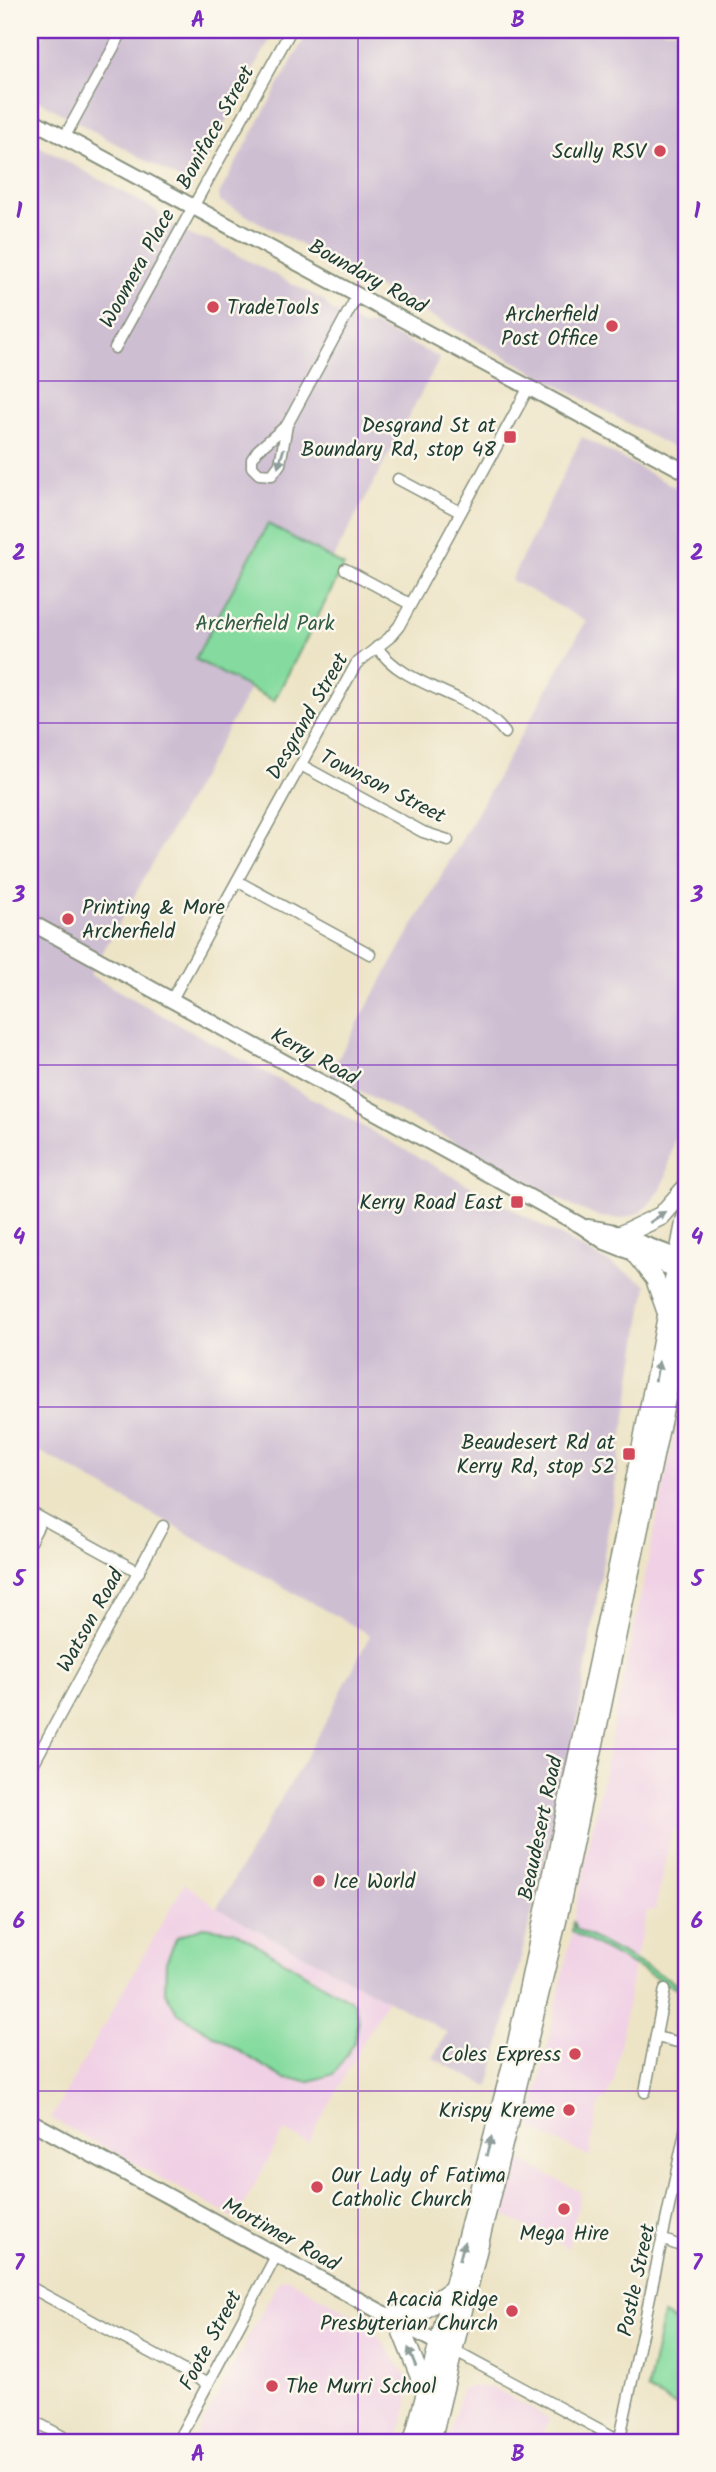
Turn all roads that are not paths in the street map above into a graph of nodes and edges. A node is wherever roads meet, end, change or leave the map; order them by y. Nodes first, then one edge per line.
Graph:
1 (122, 30) edge
2 (290, 30) edge
3 (30, 119) edge
4 (64, 138) junction
5 (194, 206) junction
6 (358, 294) junction
7 (115, 348) dead end
8 (529, 387) junction
9 (287, 425) junction
10 (686, 472) edge
11 (398, 479) dead end
12 (460, 512) junction
13 (345, 569) dead end
14 (410, 604) junction
15 (377, 647) junction
16 (505, 733) dead end
17 (301, 765) junction
18 (448, 840) dead end
19 (237, 881) junction
20 (30, 922) edge
21 (370, 954) dead end
22 (171, 1001) junction
23 (686, 1188) edge
24 (686, 1218) edge
25 (580, 1225) junction
26 (621, 1235) junction
27 (636, 1255) junction
28 (682, 1266) edge
29 (681, 1312) edge
30 (30, 1512) edge
31 (42, 1519) junction
32 (163, 1526) dead end
33 (30, 1542) edge
34 (139, 1572) junction
35 (30, 1770) edge
36 (665, 1989) dead end
37 (656, 2037) junction
38 (686, 2044) edge
39 (645, 2092) dead end
40 (30, 2121) edge
41 (686, 2127) edge
42 (664, 2239) junction
43 (686, 2248) edge
44 (276, 2256) junction
45 (30, 2287) edge
46 (452, 2290) junction
47 (393, 2320) junction
48 (446, 2347) junction
49 (208, 2384) junction
50 (426, 2392) junction
51 (30, 2419) edge
52 (73, 2442) edge
53 (177, 2442) edge
54 (413, 2442) edge
55 (431, 2442) edge
56 (621, 2442) edge

1 - 4 street
2 - 5 street, Boniface Street
3 - 4 main road, Boundary Road
4 - 5 main road, Boundary Road
5 - 6 main road, Boundary Road
5 - 7 street, Woomera Place
6 - 8 main road, Boundary Road
6 - 9 street
8 - 10 main road, Boundary Road
8 - 12 street, Desgrand Street
9 -> 9 street
11 - 12 street
12 - 14 street, Desgrand Street
13 - 14 street
14 - 15 street, Desgrand Street
15 - 16 street
15 - 17 street, Desgrand Street
17 - 18 street, Townson Street
17 - 19 street, Desgrand Street
19 - 21 street
19 - 22 street, Desgrand Street
20 - 22 main road, Kerry Road
22 - 25 main road, Kerry Road
26 -> 23 highway
24 - 28 highway, Beaudesert Road
25 - 26 main road, Kerry Road
25 - 27 main road, Kerry Road
26 - 28 main road, Kerry Road
27 - 28 main road, Kerry Road
27 - 29 highway
28 - 29 highway, Beaudesert Road
46 -> 29 highway, Beaudesert Road
29 - 48 highway, Beaudesert Road
30 - 31 street
31 - 33 street
31 - 34 street
32 - 34 street, Watson Road
34 - 35 street, Watson Road
36 - 37 street
37 - 38 street
37 - 39 street
40 - 44 main road, Mortimer Road
41 - 42 street, Postle Street
42 - 43 street
42 - 56 street, Postle Street
44 - 47 main road, Mortimer Road
44 - 49 street, Foote Street
45 - 49 street
46 - 47 highway
46 - 48 highway, Beaudesert Road
47 - 48 main road, Mortimer Road
50 -> 47 highway
48 - 50 highway, Beaudesert Road
48 - 55 highway, Beaudesert Road
48 - 56 street, Mortimer Road
49 - 53 street, Foote Street
50 - 54 highway, Beaudesert Road
51 - 52 street

